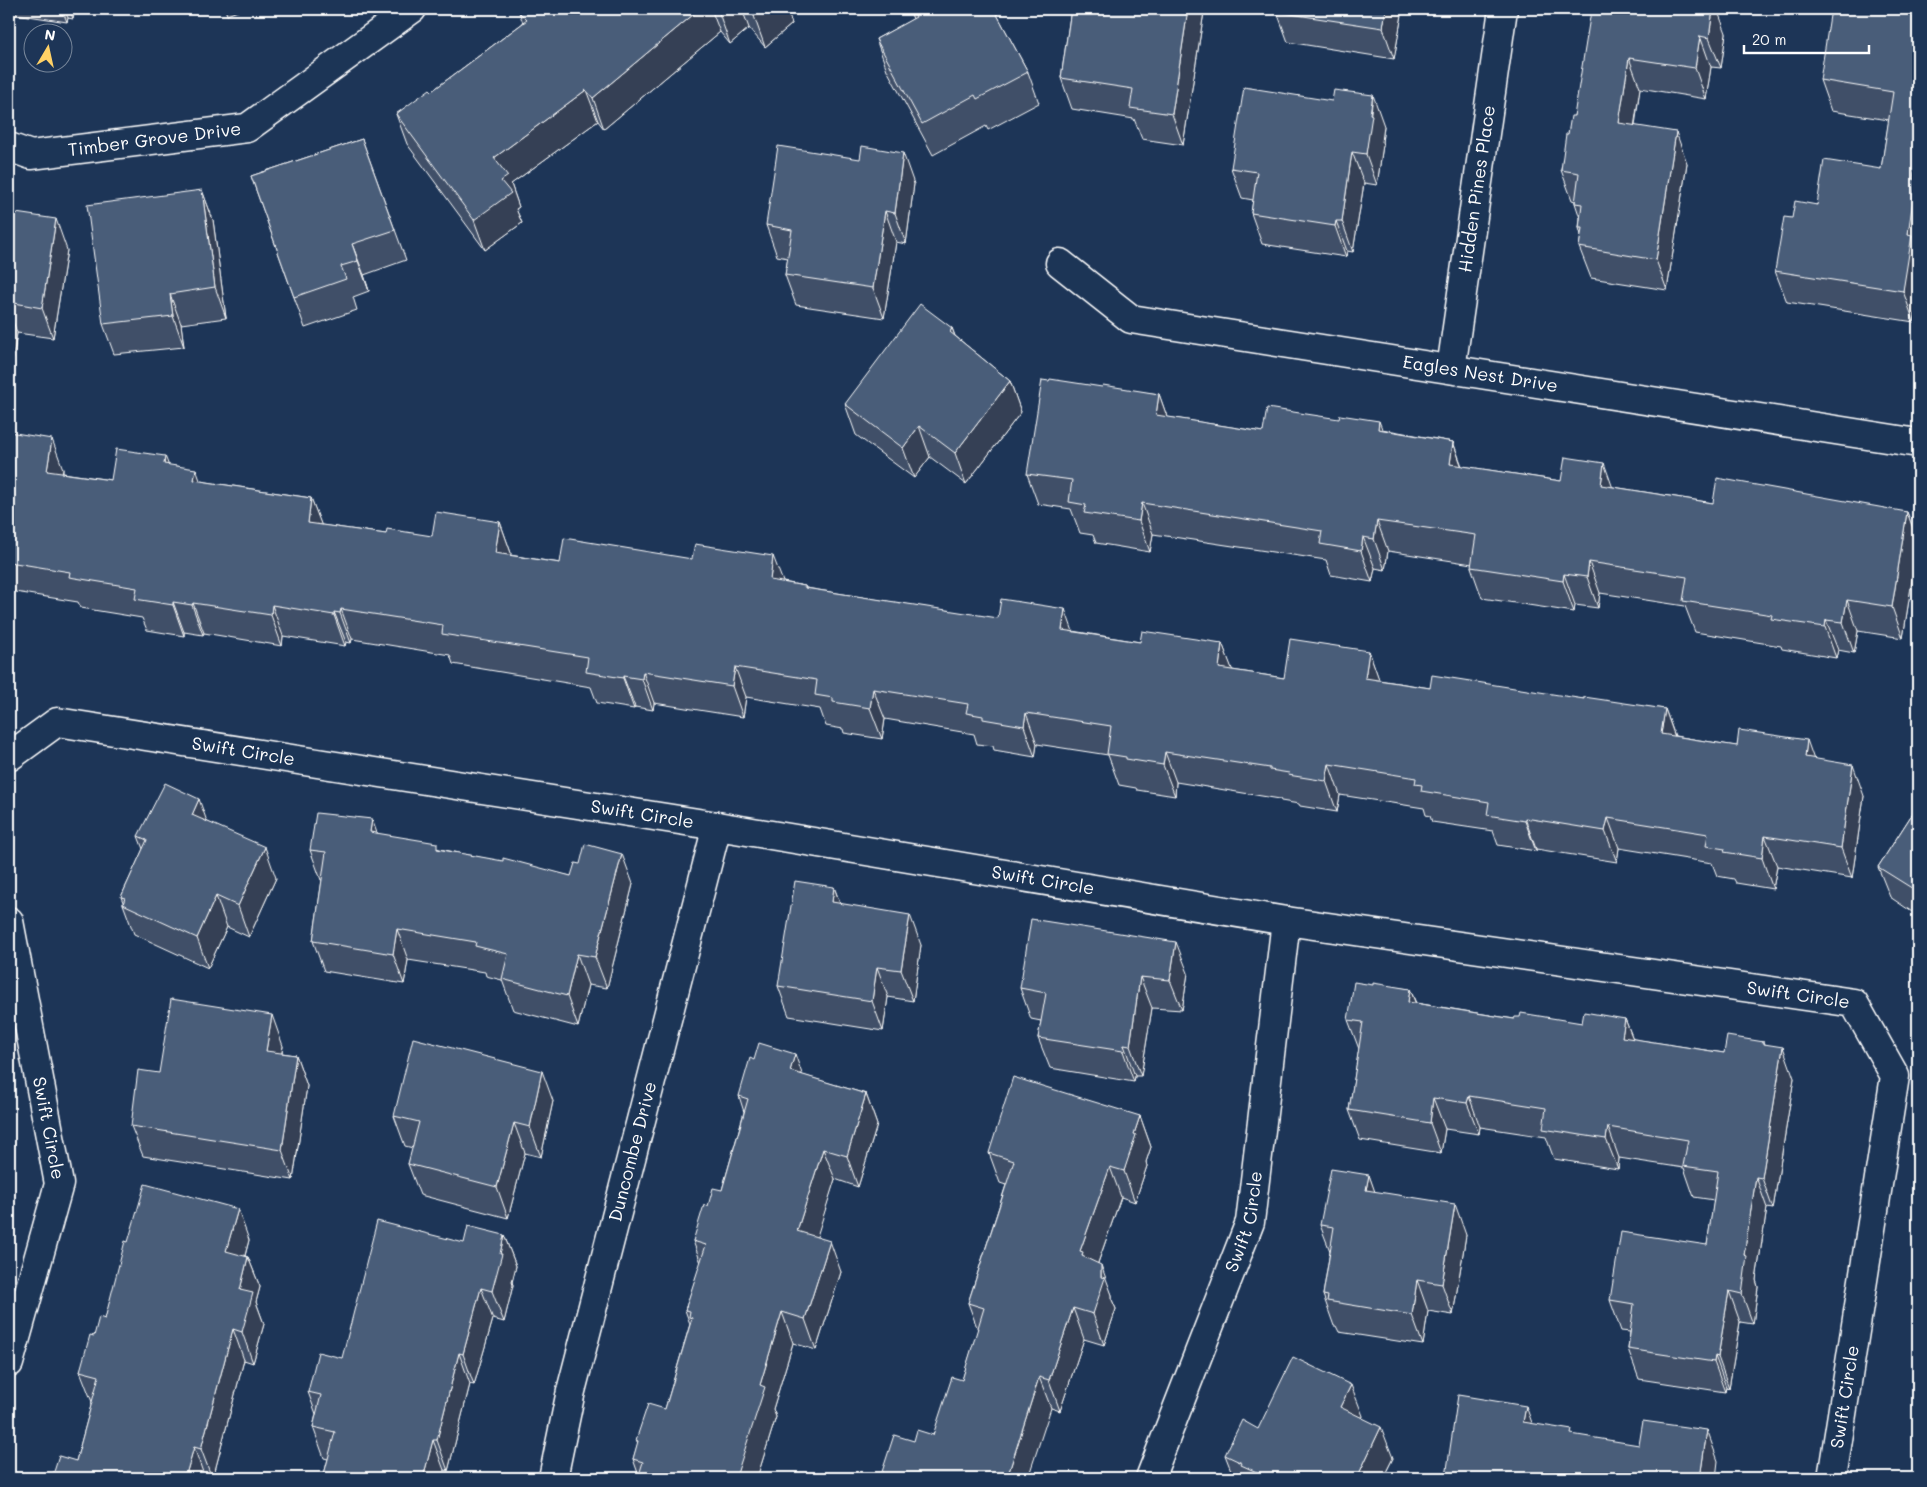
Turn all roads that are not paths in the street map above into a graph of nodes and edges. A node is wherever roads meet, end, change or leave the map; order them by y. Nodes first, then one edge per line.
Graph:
1 (412, 9) edge
2 (1503, 9) edge
3 (9, 147) edge
4 (1060, 263) dead end
5 (1451, 369) junction
6 (1918, 442) edge
7 (9, 757) edge
8 (717, 826) junction
9 (9, 920) edge
10 (1286, 921) junction
11 (9, 1363) edge
12 (553, 1478) edge
13 (1150, 1478) edge
14 (1832, 1478) edge

1 - 3 street, Timber Grove Drive
2 - 5 street, Hidden Pines Place
4 - 5 street, Eagles Nest Drive
5 - 6 street, Eagles Nest Drive
7 - 8 street, Swift Circle
8 - 10 street, Swift Circle
8 - 12 street, Duncombe Drive
9 - 11 street, Swift Circle
10 - 13 street, Swift Circle
10 - 14 street, Swift Circle

